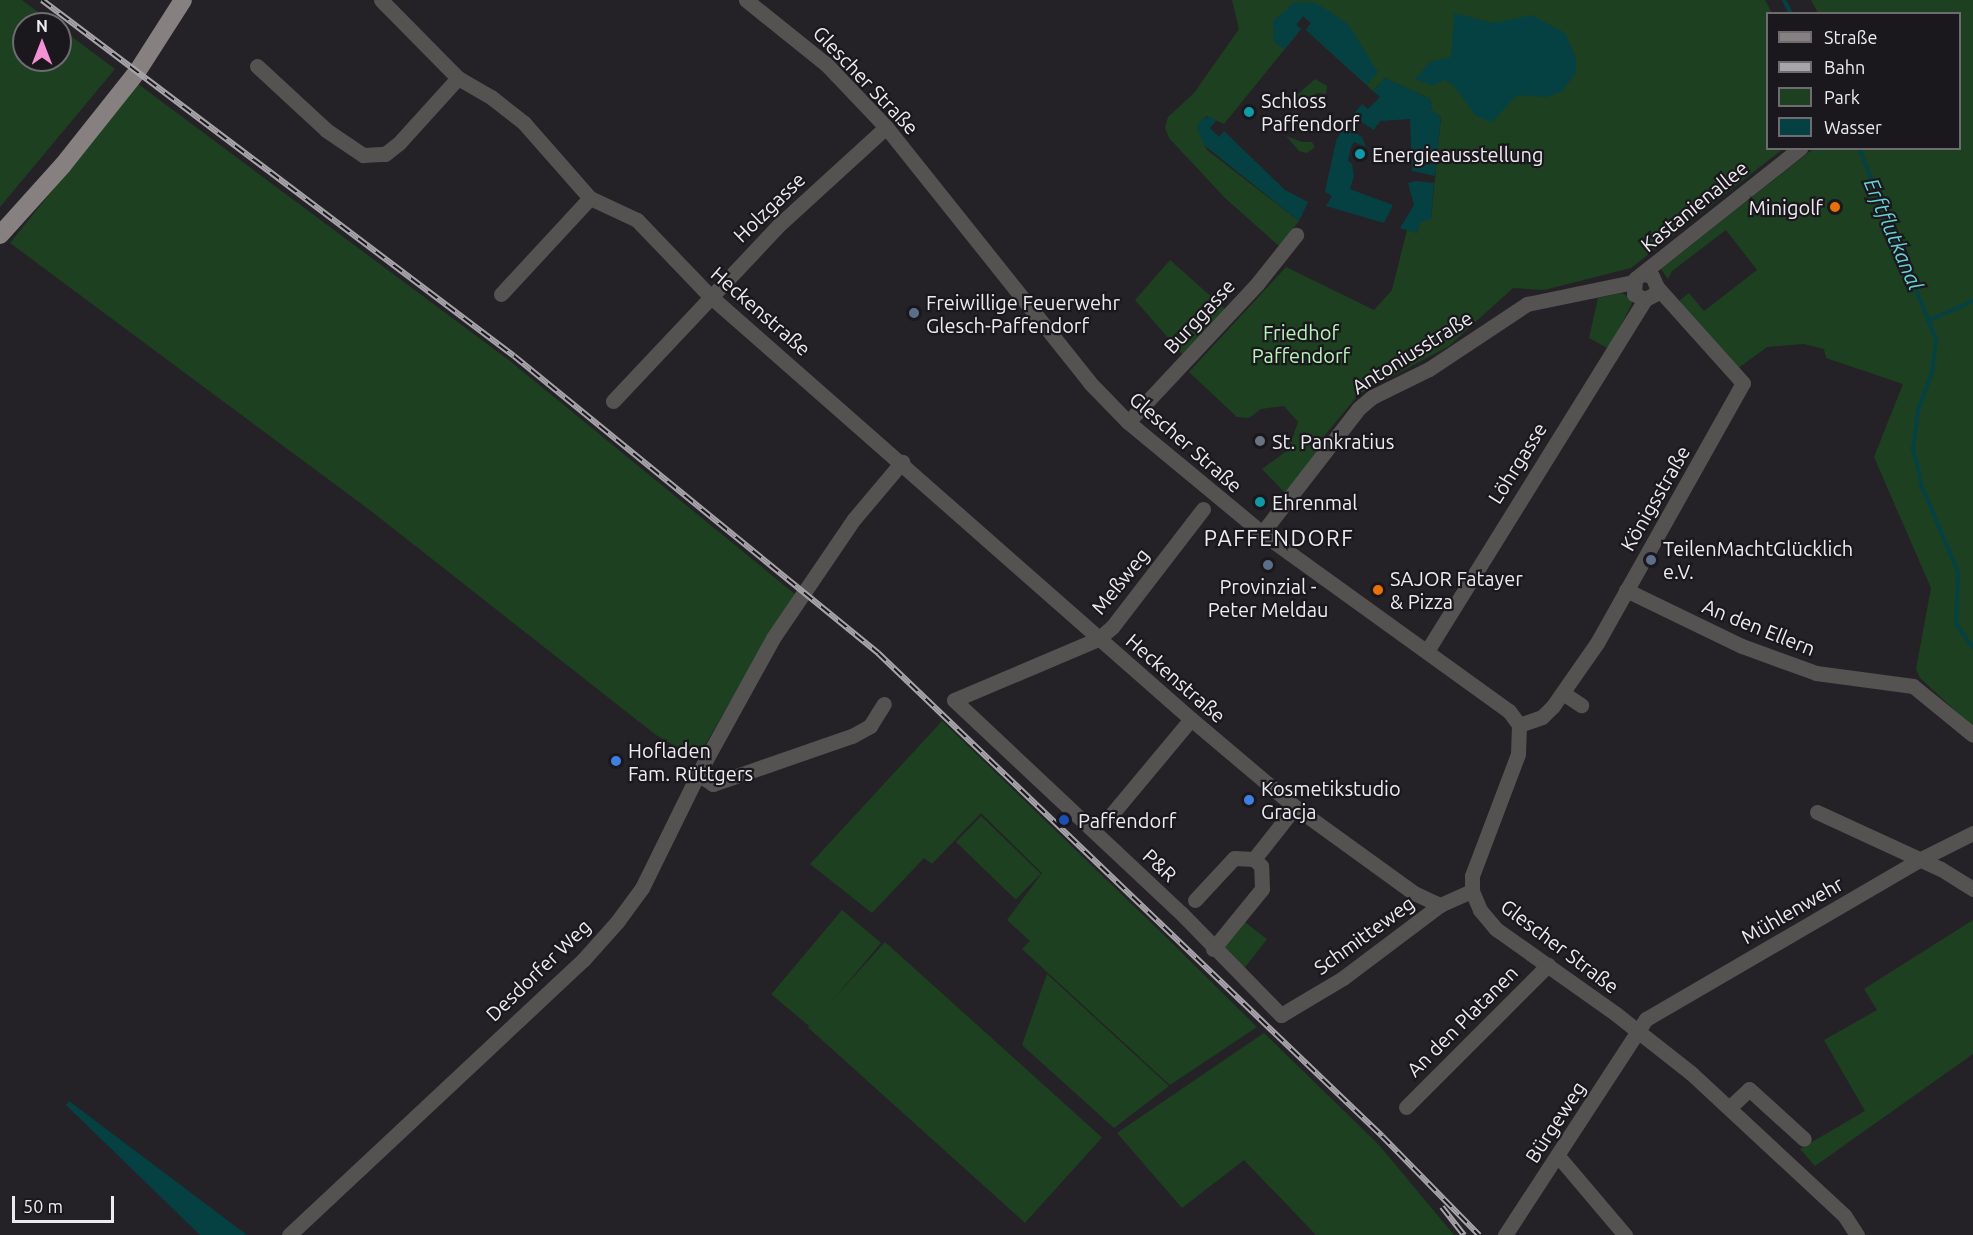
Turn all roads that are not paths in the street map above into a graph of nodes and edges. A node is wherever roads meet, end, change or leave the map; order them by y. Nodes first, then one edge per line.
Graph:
1 (183, 0) edge
2 (381, 0) edge
3 (746, 0) edge
4 (257, 66) dead end
5 (458, 78) junction
6 (886, 127) junction
7 (1798, 150) edge
8 (590, 198) junction
9 (0, 235) edge
10 (1296, 235) dead end
11 (1638, 278) junction
12 (1657, 287) junction
13 (501, 294) dead end
14 (710, 296) junction
15 (1645, 299) junction
16 (613, 401) dead end
17 (1128, 422) junction
18 (902, 462) junction
19 (1203, 509) dead end
20 (1262, 533) junction
21 (1626, 590) junction
22 (1098, 639) junction
23 (1427, 651) junction
24 (1563, 693) junction
25 (954, 700) joint
26 (884, 704) dead end
27 (1581, 705) dead end
28 (1191, 719) junction
29 (1519, 725) junction
30 (1973, 735) edge
31 (698, 774) junction
32 (1295, 807) junction
33 (1817, 812) dead end
34 (1112, 815) dead end
35 (1973, 833) edge
36 (1254, 859) junction
37 (1919, 860) junction
38 (1973, 889) edge
39 (1472, 891) junction
40 (1195, 900) dead end
41 (1440, 905) junction
42 (1213, 949) junction
43 (1548, 965) junction
44 (1281, 1015) joint
45 (1638, 1031) junction
46 (1406, 1107) dead end
47 (1730, 1107) junction
48 (1804, 1139) dead end
49 (1558, 1156) junction
50 (289, 1235) edge
51 (1505, 1235) edge
52 (1625, 1235) edge
53 (1857, 1235) edge

1 - 9 main road
2 - 5 street, Heckenstraße
3 - 6 street, Glescher Straße
4 - 5 street
5 - 8 street, Heckenstraße
6 - 14 street, Holzgasse
6 - 17 street, Glescher Straße
7 - 11 street, Kastanienallee
8 - 13 street
8 - 14 street, Heckenstraße
10 - 17 street, Burggasse
11 - 12 street
11 - 15 street
11 - 20 street, Antoniusstraße
12 - 15 street
12 - 21 street, Königsstraße
14 - 16 street, Holzgasse
14 - 18 street, Heckenstraße
15 - 23 street, Löhrgasse
17 - 20 street, Glescher Straße
18 - 22 street, Heckenstraße
18 - 31 street, Desdorfer Weg
19 - 22 street, Meßweg
20 - 23 street, Glescher Straße
21 - 24 street, Königsstraße
21 - 30 street, An den Ellern
22 - 25 street, Meßweg
22 - 28 street, Heckenstraße
23 - 29 street, Glescher Straße
24 - 27 street
24 - 29 street, Königsstraße
25 - 42 street, P&R
26 - 31 street
28 - 32 street, Heckenstraße
28 - 34 street
29 - 39 street
31 - 50 street, Desdorfer Weg
32 - 36 street
32 - 41 street, Heckenstraße
33 - 37 street
35 - 37 street, Mühlenwehr
36 - 40 street
36 - 42 street
37 - 38 street
37 - 45 street, Mühlenwehr
39 - 41 street, Schmitteweg
39 - 43 street, Glescher Straße
41 - 44 street, Schmitteweg
42 - 44 street, P&R
43 - 45 street, Glescher Straße
43 - 46 street, An den Platanen
45 - 47 street, Glescher Straße
45 - 49 street, Bürgeweg
47 - 48 street
47 - 53 street, Glescher Straße
49 - 51 street, Bürgeweg
49 - 52 street

